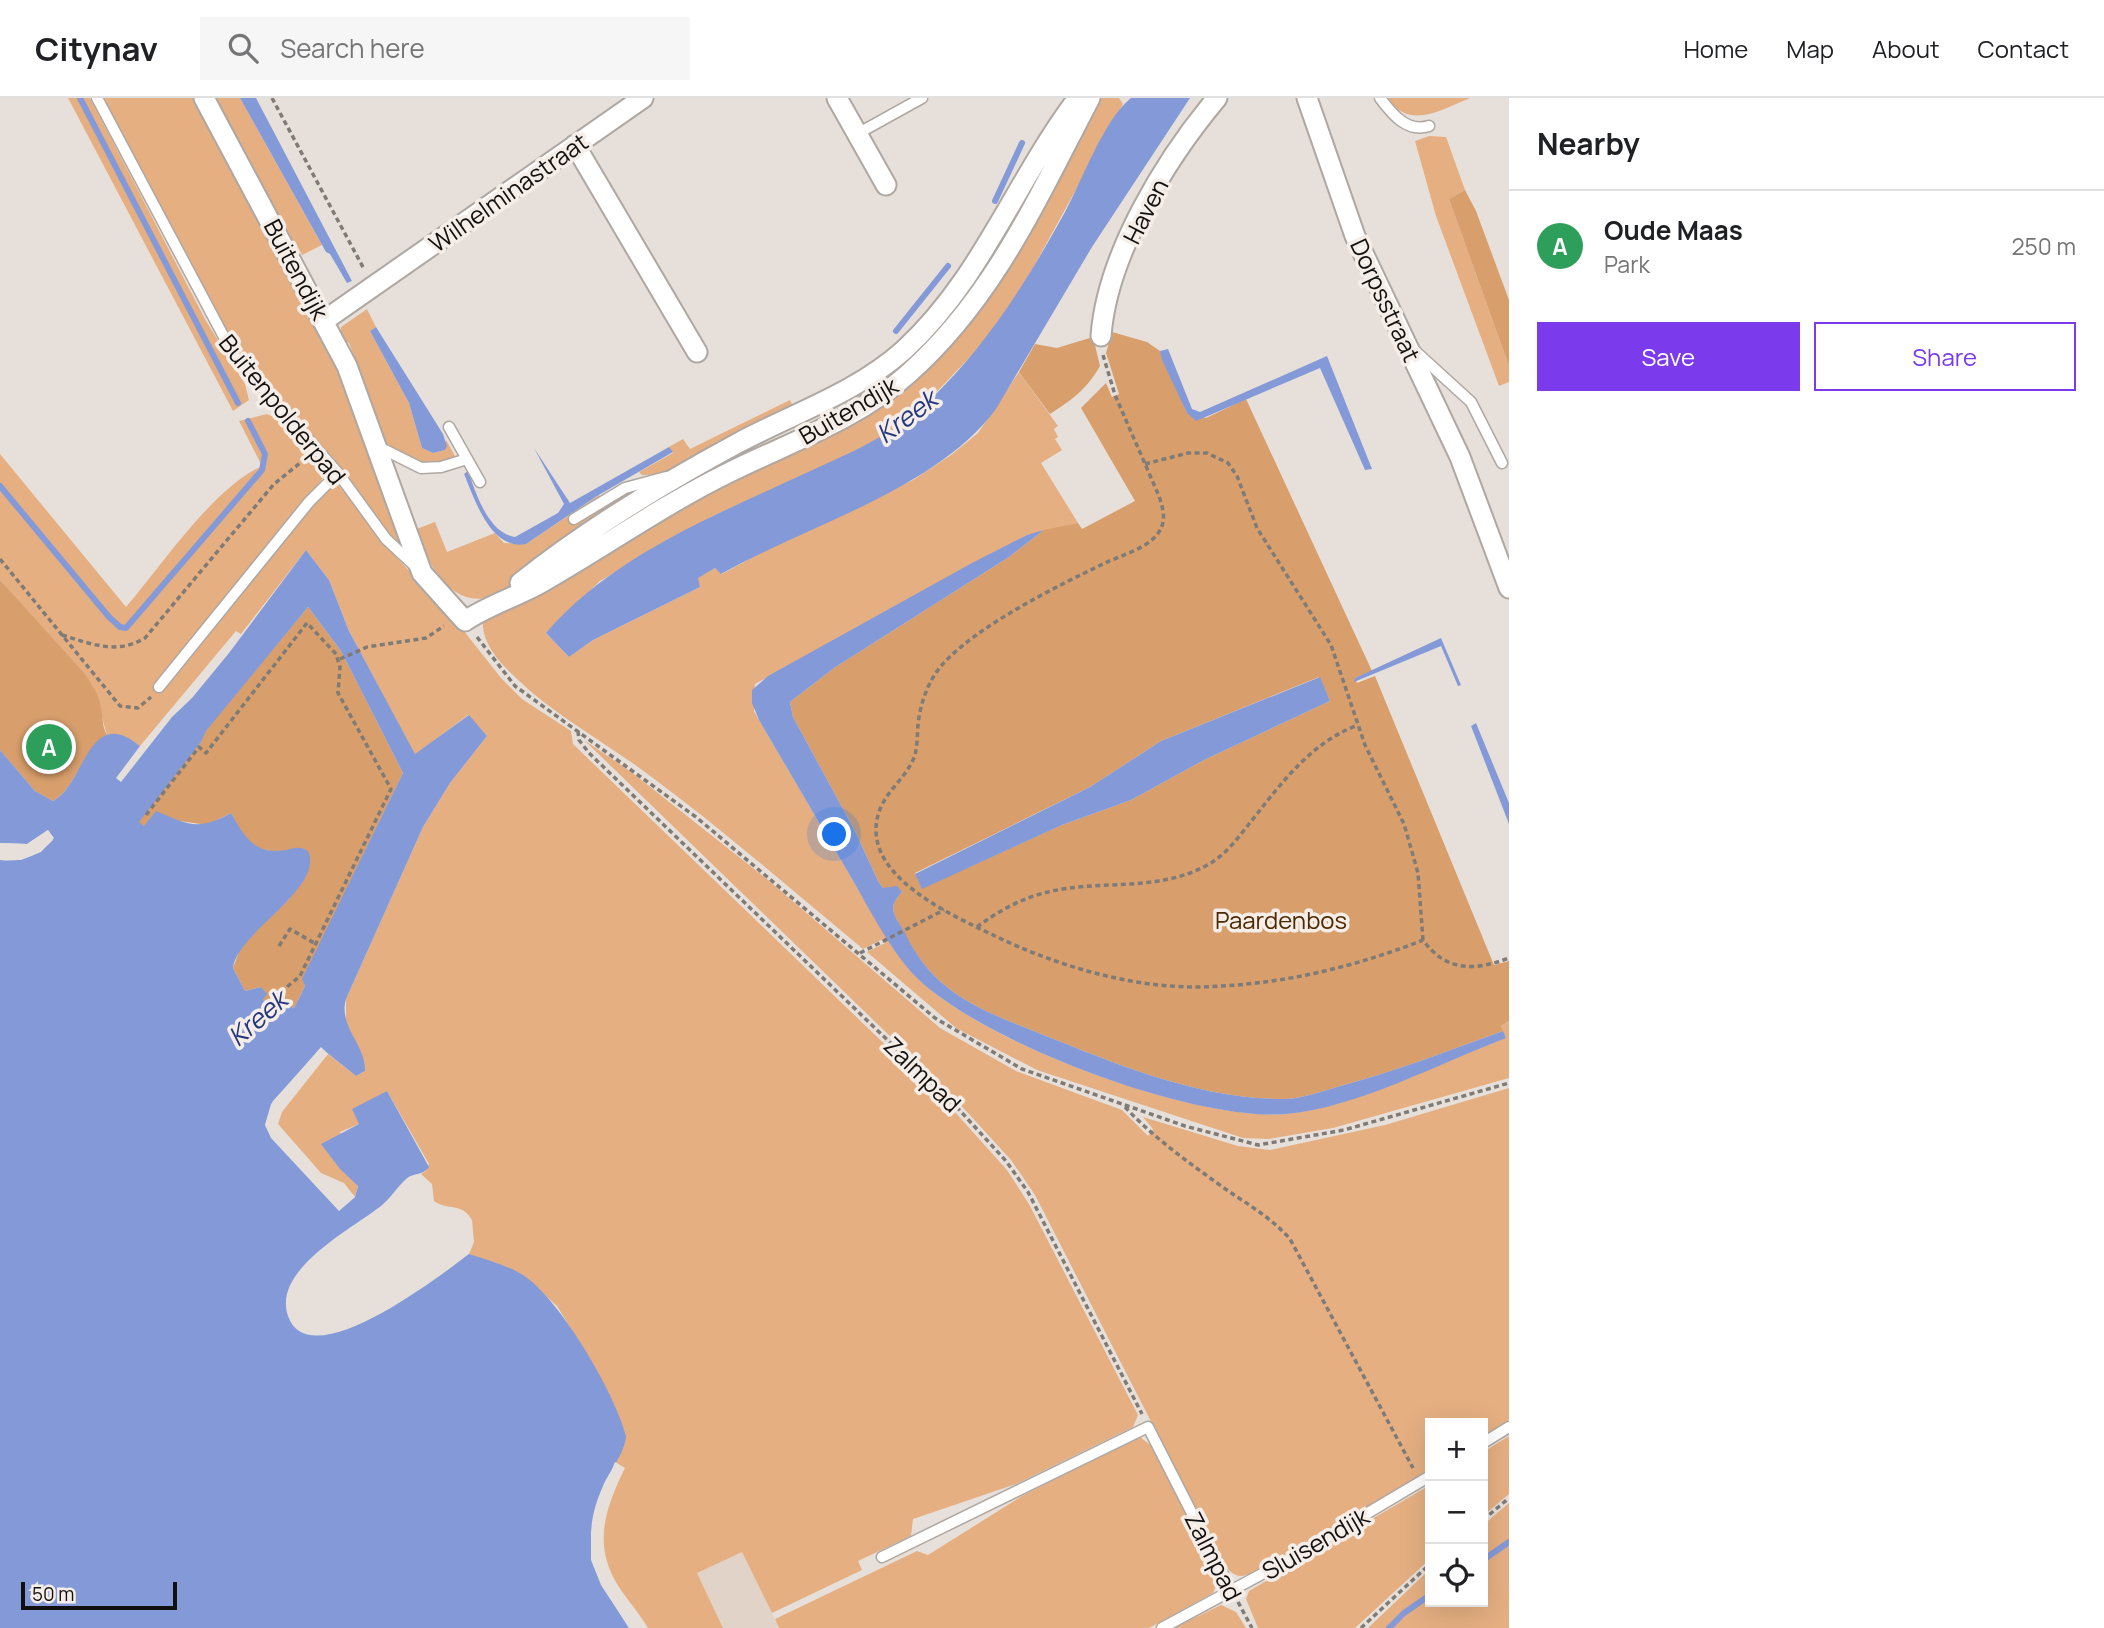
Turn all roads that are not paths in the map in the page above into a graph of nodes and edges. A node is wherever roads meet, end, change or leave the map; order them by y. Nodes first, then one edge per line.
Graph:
1 (97, 98) edge
2 (204, 98) edge
3 (643, 98) edge
4 (836, 98) edge
5 (922, 98) edge
6 (1078, 98) edge
7 (1090, 98) edge
8 (1217, 98) edge
9 (1307, 98) edge
10 (1380, 98) edge
11 (1429, 126) dead end
12 (856, 134) junction
13 (575, 145) junction
14 (887, 185) dead end
15 (324, 320) junction
16 (1101, 336) road end
17 (1404, 341) junction
18 (697, 352) dead end
19 (449, 427) dead end
20 (377, 446) junction
21 (467, 459) junction
22 (1502, 463) dead end
23 (338, 473) junction
24 (680, 475) junction
25 (480, 482) dead end
26 (1475, 497) junction
27 (574, 519) dead end
28 (1509, 553) edge
29 (422, 573) junction
30 (1509, 588) edge
31 (495, 604) junction
32 (465, 621) joint
33 (159, 687) road end
34 (1509, 1427) edge
35 (1488, 1440) edge
36 (1425, 1479) edge
37 (882, 1557) dead end
38 (1231, 1590) junction
39 (1162, 1628) edge

1 - 23 lane, Buitenpolderpad
2 - 15 street, Buitendijk
3 - 13 street, Wilhelminastraat
4 - 12 street
5 - 12 lane
6 - 24 street, Buitendijk
7 - 31 street, Buitendijk
8 - 16 street, Haven
9 - 17 street, Dorpsstraat
10 - 11 lane
12 - 14 street
13 - 15 street, Wilhelminastraat
13 - 18 street
15 - 20 street, Buitendijk
17 - 22 lane
17 - 26 street, Dorpsstraat
19 - 21 lane
20 - 21 lane
20 - 29 street, Buitendijk
21 - 25 lane
23 - 29 lane, Buitenpolderpad
23 - 33 lane
24 - 27 lane, Buitendijk
24 - 31 street, Buitendijk
26 - 28 street, Dorpsstraat
26 - 30 street, Dorpsstraat
29 - 32 street, Buitenpolderpad
31 - 32 street, Buitendijk
34 - 35 lane
36 - 38 lane, Sluisendijk
37 - 38 lane, Zalmpad
38 - 39 lane, Sluisendijk

